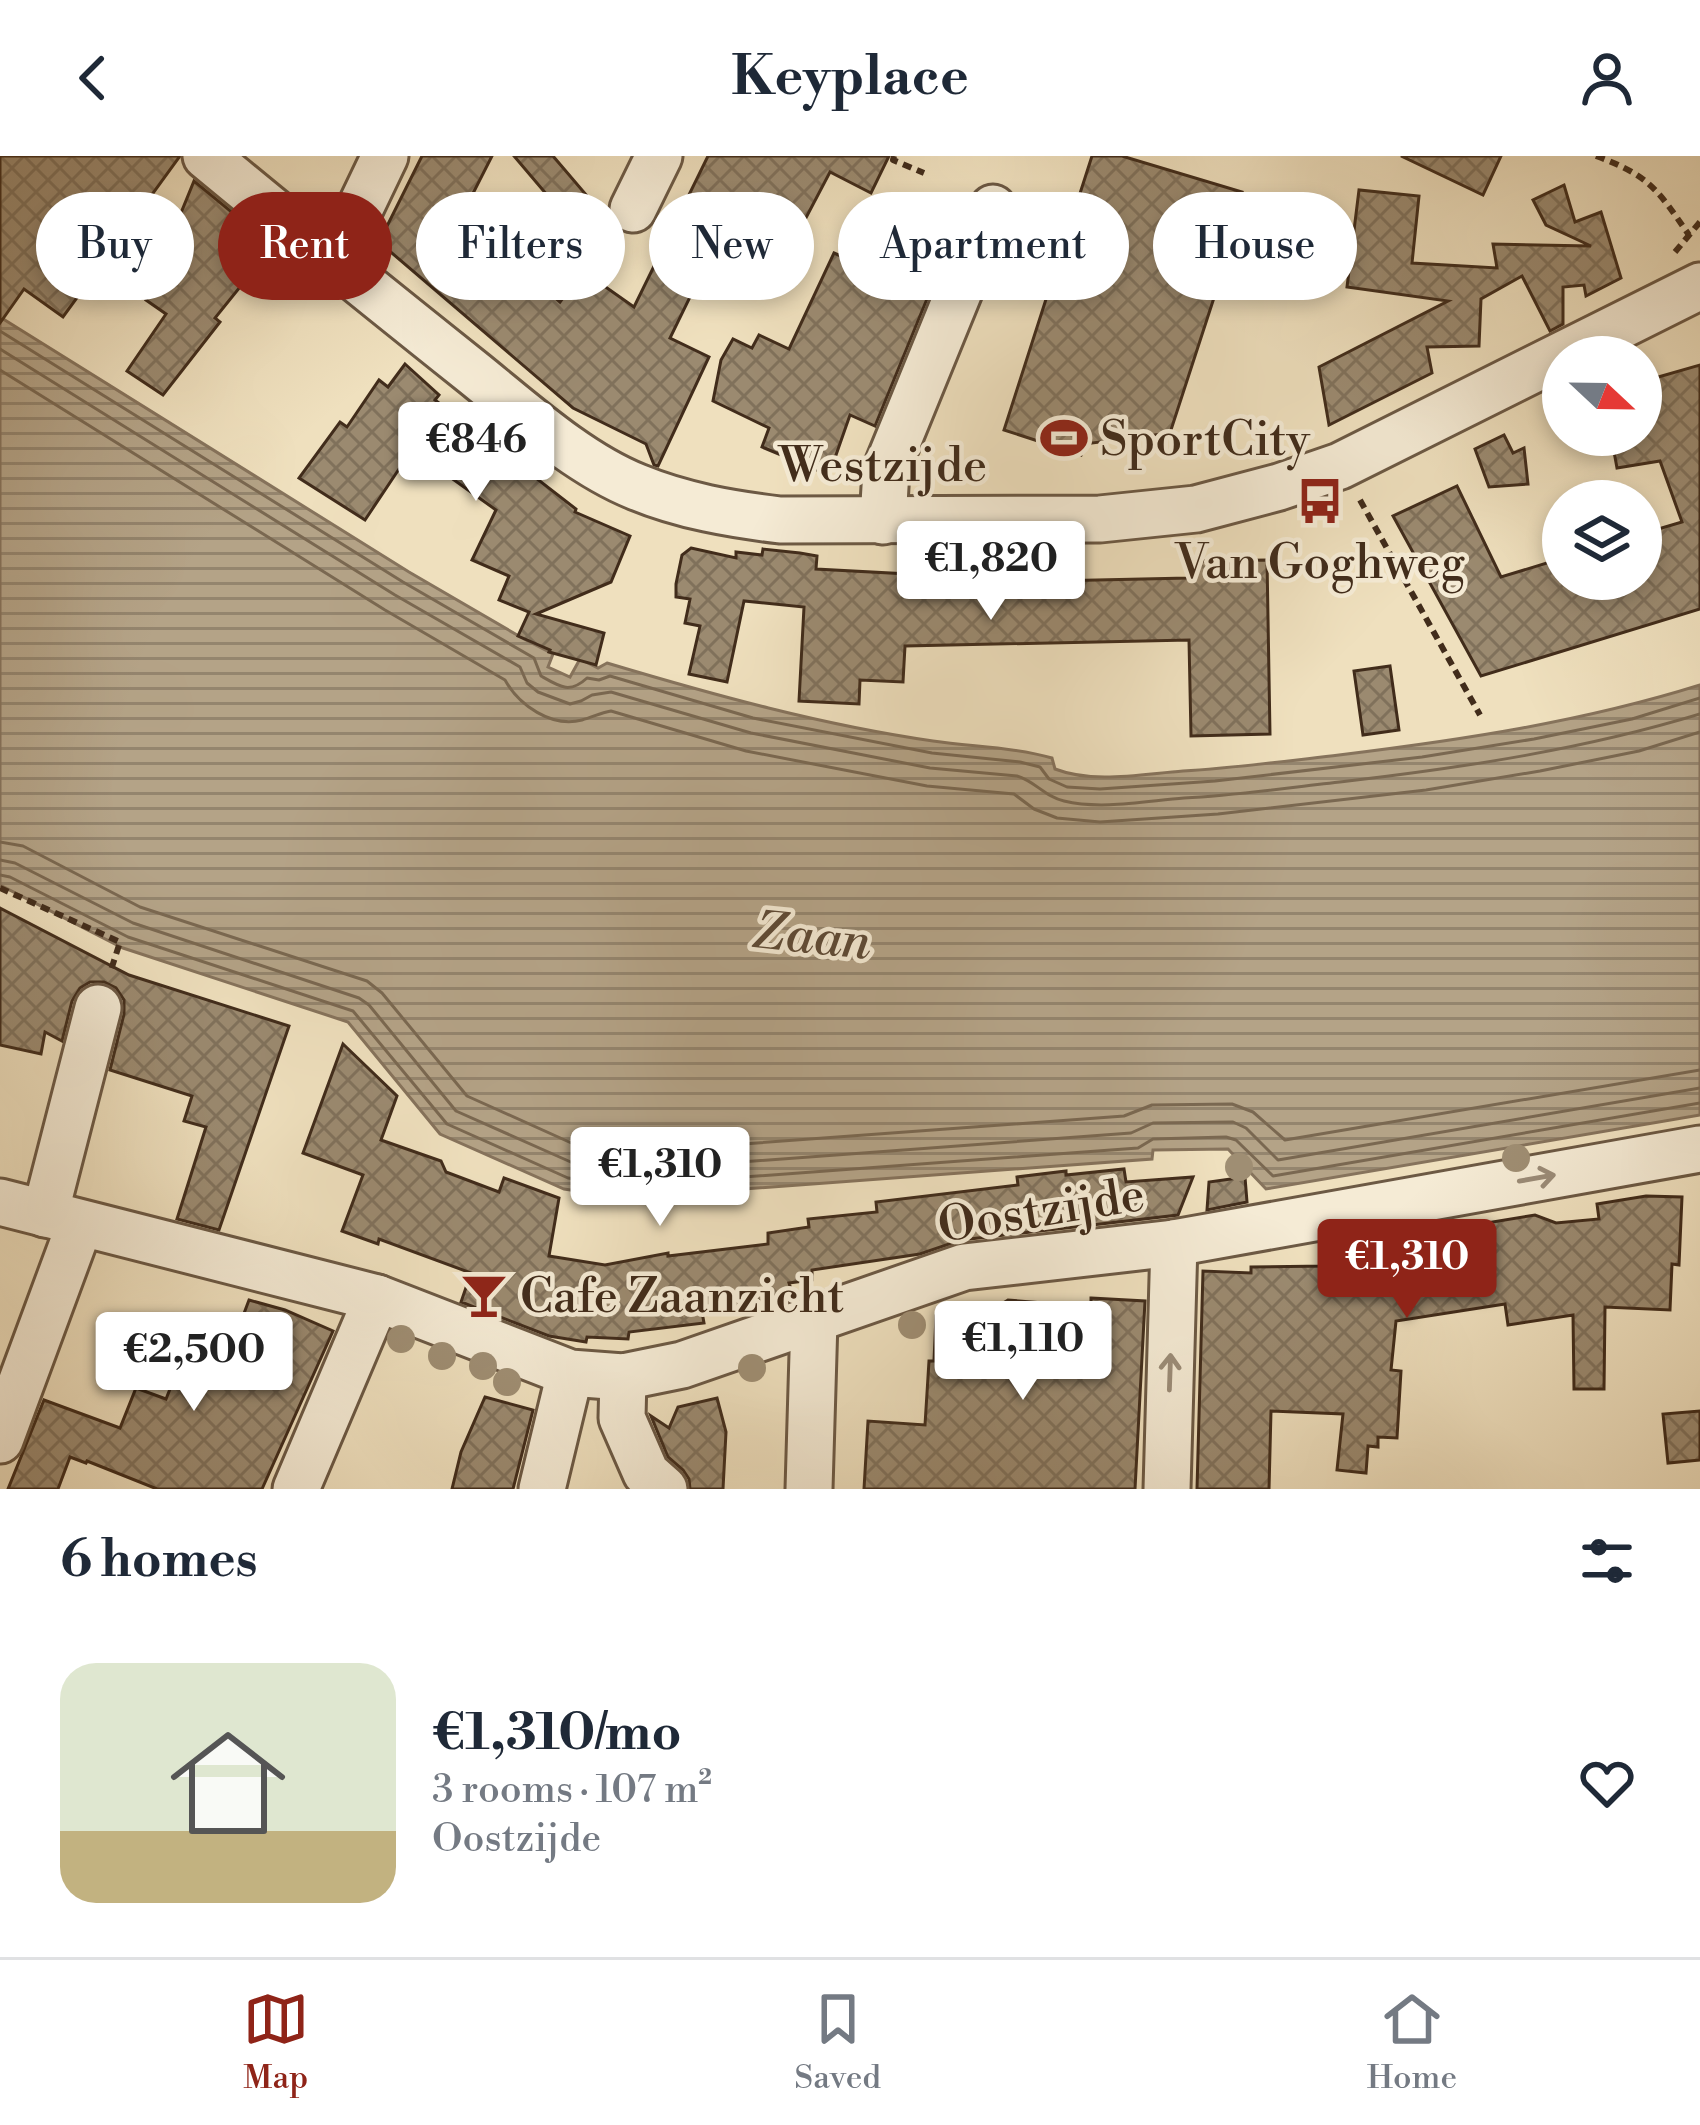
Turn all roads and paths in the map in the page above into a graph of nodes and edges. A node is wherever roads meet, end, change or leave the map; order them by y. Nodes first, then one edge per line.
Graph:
1 (206, 156) edge
2 (385, 156) edge
3 (659, 156) edge
4 (894, 156) edge
5 (1596, 156) edge
6 (924, 173) dead end
7 (249, 192) edge
8 (368, 192) edge
9 (633, 209) dead end
10 (1689, 235) dead end
11 (1700, 286) edge
12 (382, 300) edge
13 (955, 300) edge
14 (1340, 466) junction
15 (883, 521) junction
16 (1480, 716) dead end
17 (0, 888) edge
18 (98, 1008) joint
19 (1700, 1149) edge
20 (0, 1202) edge
21 (62, 1219) junction
22 (1174, 1243) junction
23 (377, 1298) junction
24 (814, 1320) junction
25 (570, 1373) junction
26 (622, 1377) junction
27 (0, 1439) edge
28 (296, 1489) edge
29 (542, 1489) edge
30 (664, 1489) edge
31 (809, 1489) edge
32 (1167, 1489) edge

1 - 7 street, Westzijde
2 - 8 street
3 - 9 street
4 - 6 path
5 - 10 path
11 - 14 street, Westzijde
12 - 15 street, Westzijde
13 - 15 street
14 - 15 street, Westzijde
14 - 16 path
17 - 18 path
18 - 21 street
22 -> 19 street, Oostzijde
20 - 21 street, Oostzijde
21 - 23 street, Oostzijde
21 - 27 street
22 - 24 street, Oostzijde
32 -> 22 street
23 - 25 street, Oostzijde
23 - 28 street
24 - 26 street, Oostzijde
24 - 31 street
25 - 26 street, Oostzijde
25 - 29 street
26 - 30 street

